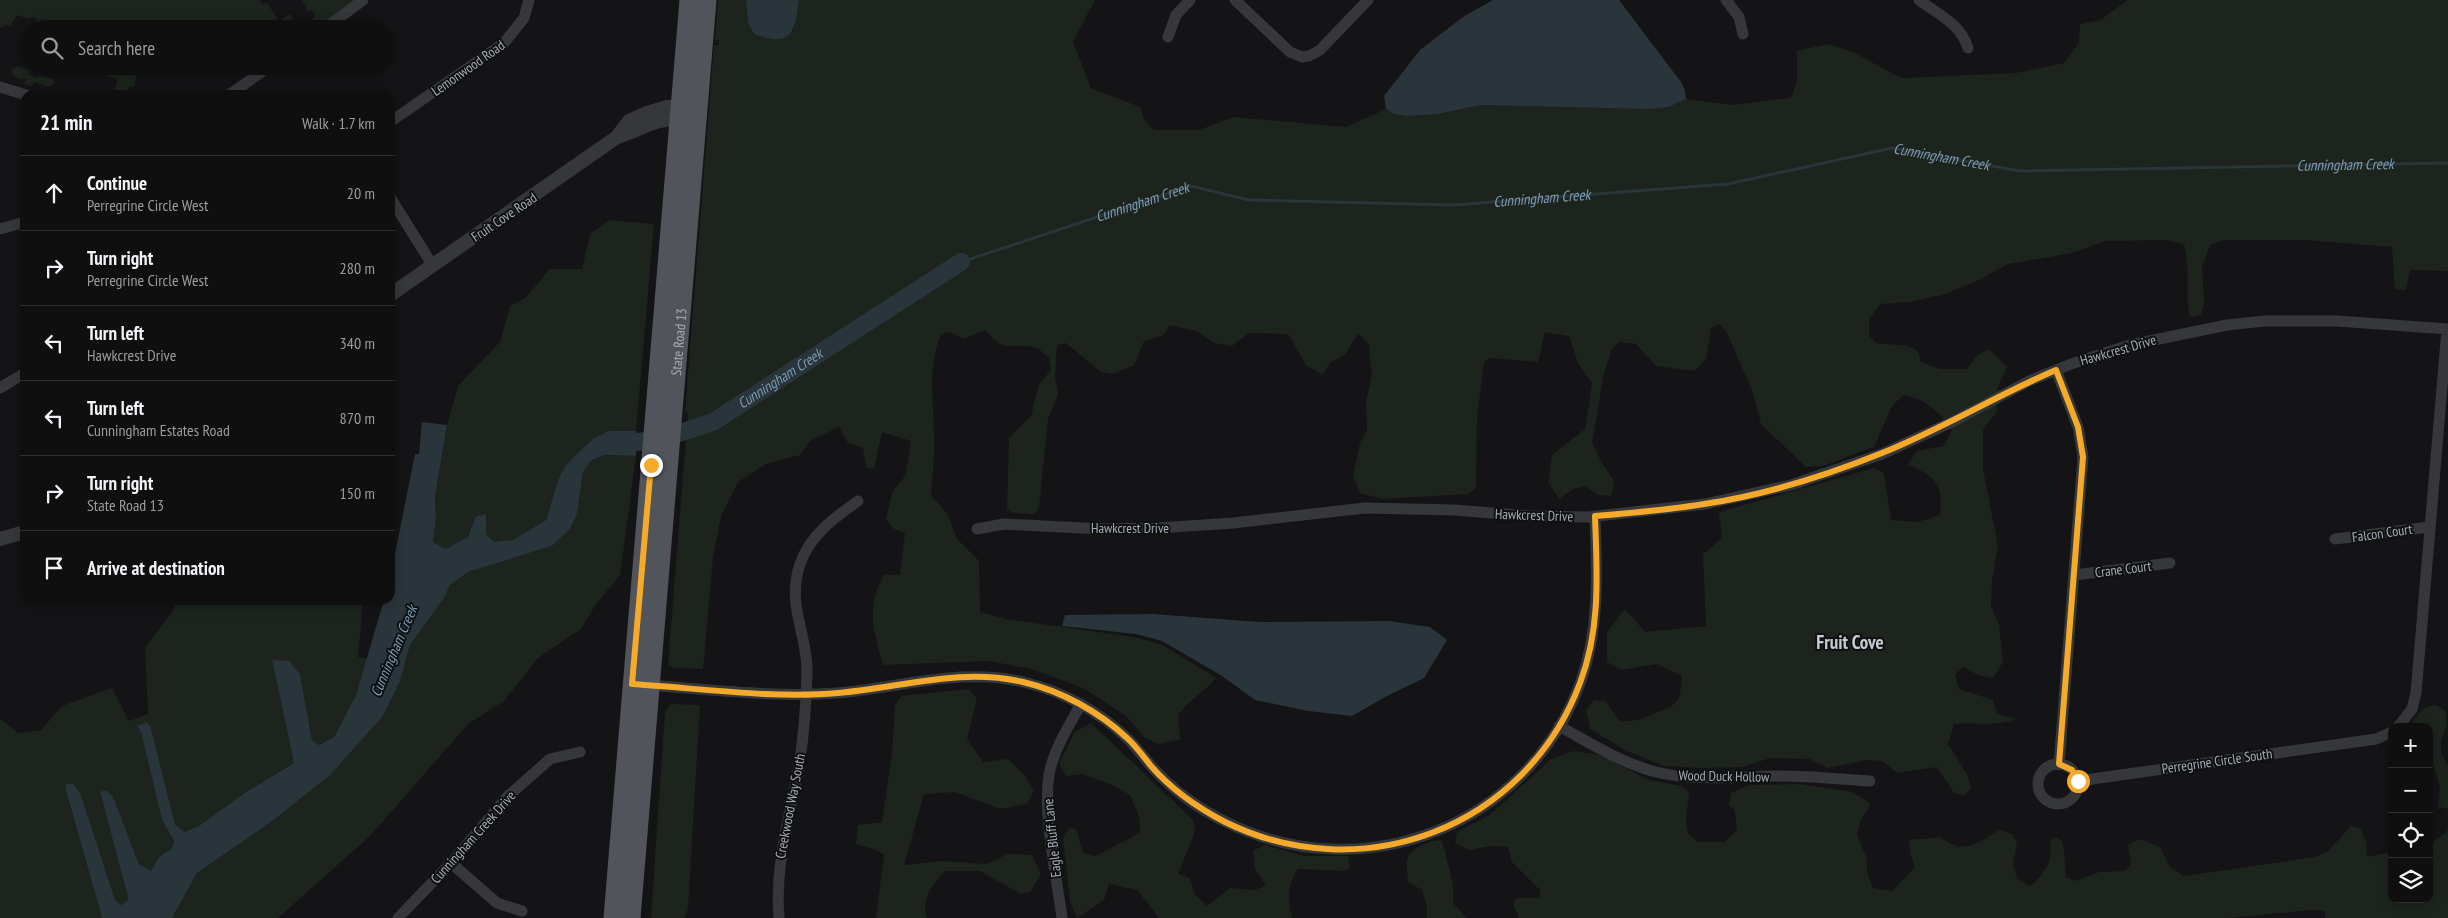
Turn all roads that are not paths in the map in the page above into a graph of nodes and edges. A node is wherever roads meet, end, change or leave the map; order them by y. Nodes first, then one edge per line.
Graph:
1 (363, 0) edge
2 (529, 0) edge
3 (689, 0) edge
4 (707, 0) edge
5 (1190, 0) edge
6 (1235, 0) edge
7 (1368, 0) edge
8 (1726, 0) edge
9 (1919, 0) edge
10 (336, 20) edge
11 (1743, 34) dead end
12 (1168, 37) dead end
13 (1968, 48) dead end
14 (257, 75) edge
15 (0, 87) edge
16 (236, 90) edge
17 (20, 93) edge
18 (689, 112) junction
19 (395, 119) edge
20 (395, 205) edge
21 (20, 223) edge
22 (0, 229) edge
23 (433, 266) junction
24 (395, 292) edge
25 (2447, 329) edge
26 (2056, 370) junction
27 (20, 376) edge
28 (0, 388) edge
29 (660, 466) junction
30 (858, 501) dead end
31 (1595, 516) junction
32 (2429, 527) junction
33 (977, 529) dead end
34 (20, 533) edge
35 (0, 539) edge
36 (2335, 539) dead end
37 (2170, 563) dead end
38 (2075, 575) junction
39 (641, 684) junction
40 (805, 695) junction
41 (1081, 704) junction
42 (2401, 723) edge
43 (1559, 726) junction
44 (2388, 734) edge
45 (580, 752) dead end
46 (2059, 764) junction
47 (1870, 781) dead end
48 (2078, 781) junction
49 (451, 863) junction
50 (522, 911) dead end
51 (398, 918) edge
52 (613, 918) edge
53 (631, 918) edge
54 (779, 918) edge
55 (1062, 918) edge

1 - 10 street
2 - 19 street, Lemonwood Road
3 - 18 main road, State Road 13
4 - 18 main road, State Road 13
5 - 12 street
6 - 7 street
8 - 11 street
9 - 13 street
14 - 16 street
15 - 17 street
18 - 23 street, Fruit Cove Road
18 - 29 main road, State Road 13
18 - 29 main road, State Road 13
20 - 23 street
21 - 22 street
23 - 24 street, Fruit Cove Road
25 - 26 street, Hawkcrest Drive
25 - 32 street
26 - 31 street, Hawkcrest Drive
26 - 38 street
27 - 28 street
29 - 39 main road, State Road 13
30 - 40 street, Creekwood Way South
31 - 33 street, Hawkcrest Drive
31 - 43 street
32 - 36 street, Falcon Court
32 - 42 street
34 - 35 street
37 - 38 street, Crane Court
38 - 46 street
39 - 40 street
39 - 52 main road
39 - 53 main road
40 - 41 street
40 - 54 street, Creekwood Way South
41 - 43 street
41 - 55 street, Eagle Bluff Lane
43 - 47 street, Wood Duck Hollow
44 - 48 street, Perregrine Circle South
45 - 49 street, Cunningham Creek Drive
46 - 48 street
46 - 48 street
49 - 50 street
49 - 51 street, Cunningham Creek Drive

